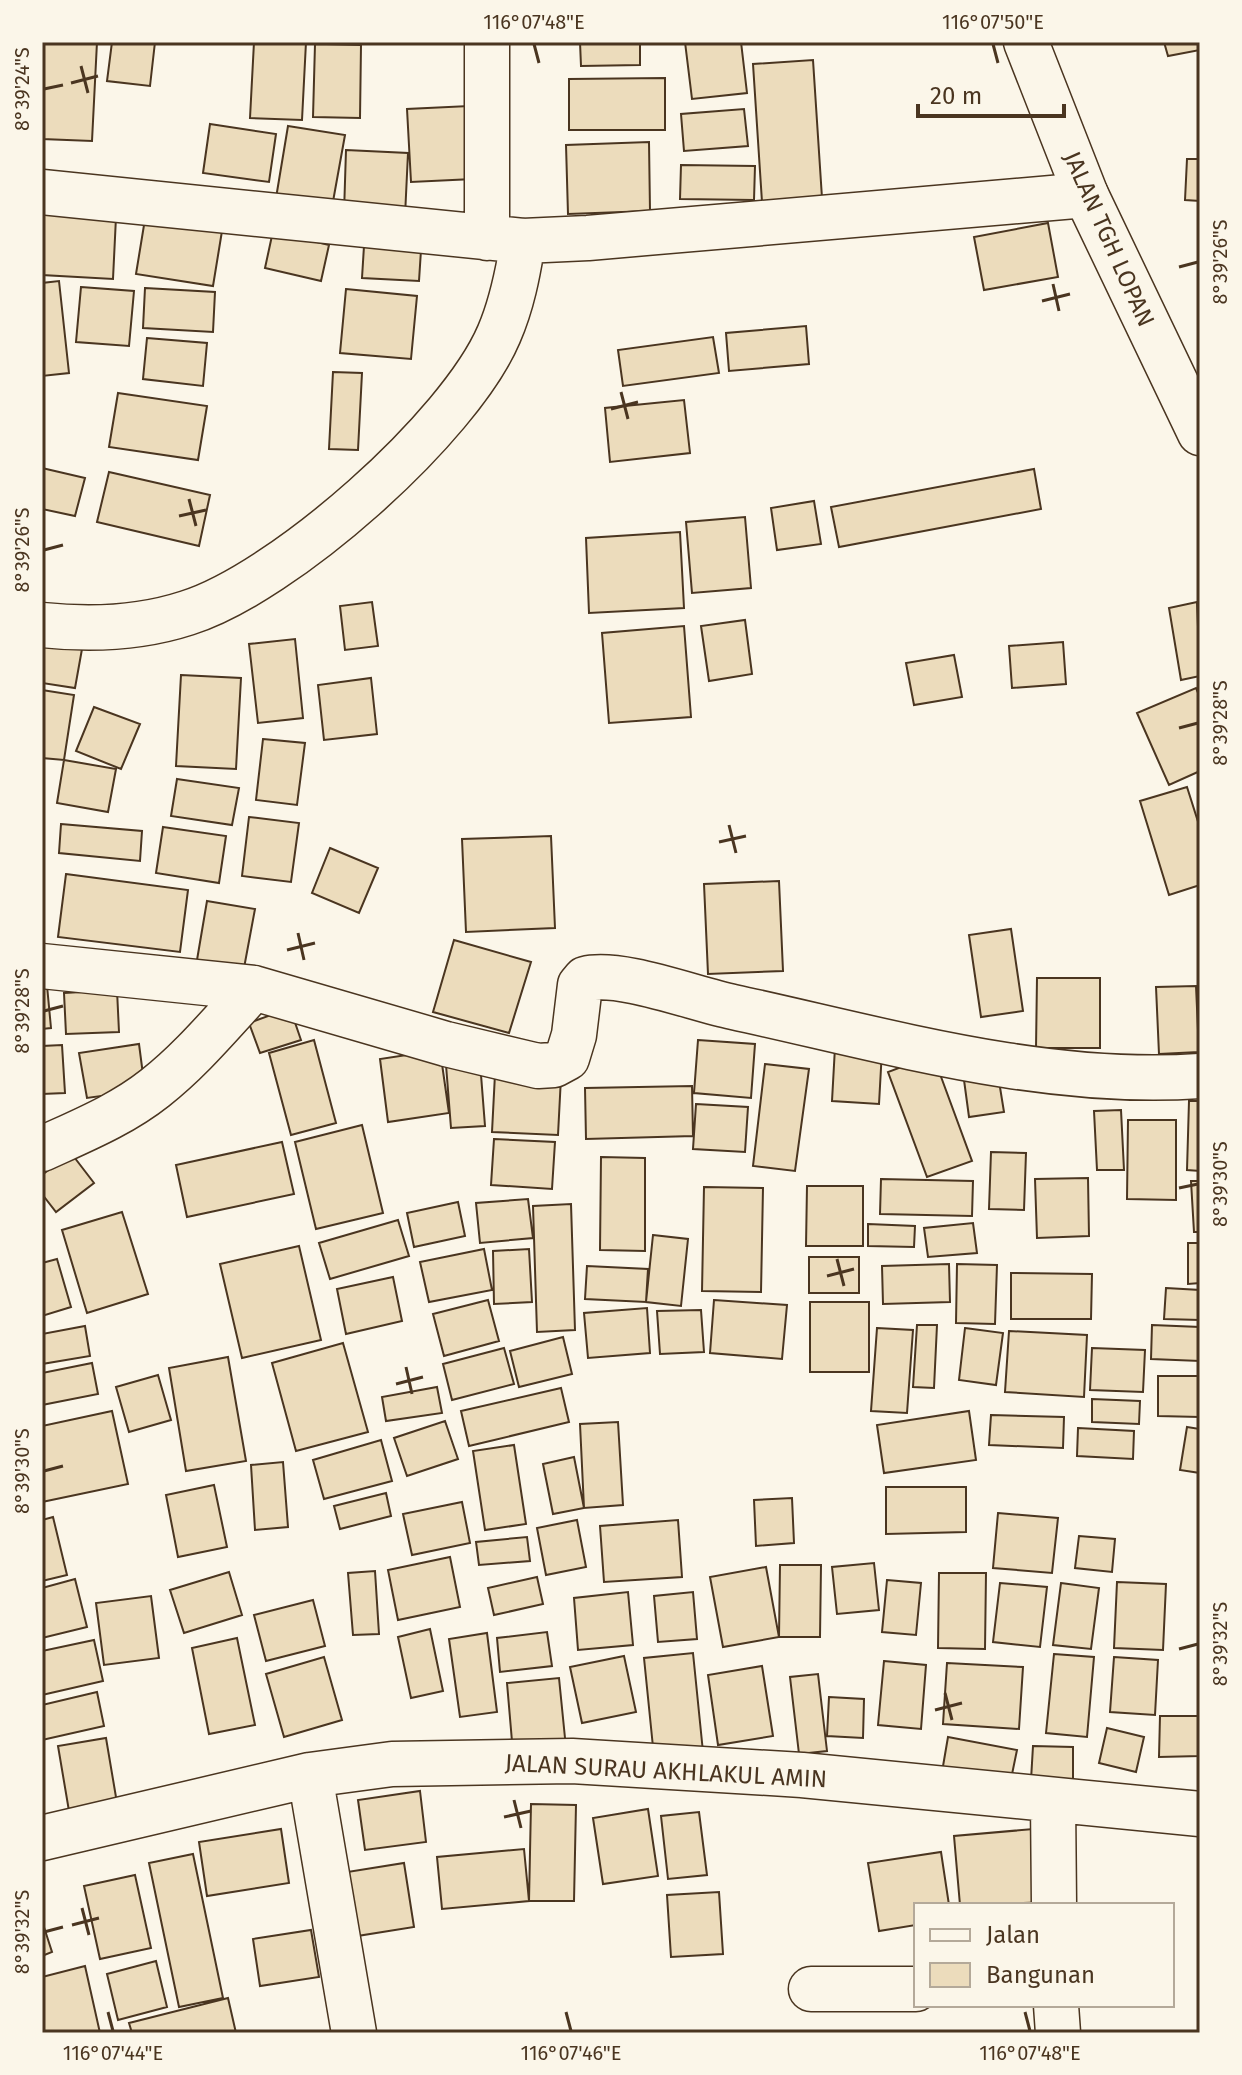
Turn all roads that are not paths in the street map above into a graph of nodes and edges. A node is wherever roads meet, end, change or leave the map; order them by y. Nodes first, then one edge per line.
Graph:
1 (487, 42) edge
2 (1026, 42) edge
3 (42, 192) edge
4 (1086, 195) junction
5 (505, 239) junction
6 (1200, 433) edge
7 (42, 625) edge
8 (42, 966) edge
9 (254, 988) junction
10 (1200, 1076) edge
11 (42, 1149) edge
12 (310, 1775) junction
13 (1053, 1801) junction
14 (1200, 1814) edge
15 (42, 1838) edge
16 (1054, 1903) edge
17 (811, 1989) dead end
18 (914, 1989) edge
19 (1056, 2007) edge
20 (348, 2032) edge
21 (1058, 2033) edge

1 - 5 main road
2 - 4 main road, JALAN TGH LOPAN
3 - 5 main road
4 - 5 main road
4 - 6 main road, JALAN TGH LOPAN
5 - 7 main road
8 - 9 main road
9 - 10 main road
9 - 11 main road
12 - 13 main road, JALAN SURAU AKHLAKUL AMIN
12 - 15 main road, JALAN SURAU AKHLAKUL AMIN
12 - 20 main road
13 - 14 main road, JALAN SURAU AKHLAKUL AMIN
13 - 16 main road
17 - 18 main road
19 - 21 main road

